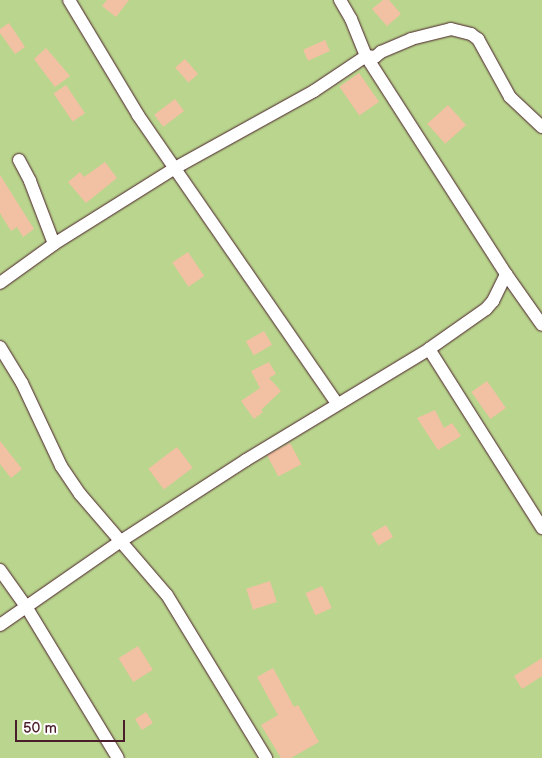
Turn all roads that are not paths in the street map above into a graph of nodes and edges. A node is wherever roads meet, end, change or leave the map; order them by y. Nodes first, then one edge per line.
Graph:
1 (69, 0) edge
2 (340, 0) edge
3 (366, 56) junction
4 (542, 127) edge
5 (19, 160) dead end
6 (175, 168) junction
7 (54, 244) junction
8 (506, 274) junction
9 (0, 283) edge
10 (542, 325) edge
11 (0, 347) edge
12 (429, 349) junction
13 (337, 404) junction
14 (542, 528) edge
15 (121, 541) junction
16 (0, 570) edge
17 (27, 608) junction
18 (0, 624) edge
19 (118, 758) edge
20 (266, 758) edge

1 - 6 street
2 - 3 street
3 - 4 street
3 - 6 street
3 - 8 street
5 - 7 street
6 - 7 street
6 - 13 street
7 - 9 street
8 - 10 street
8 - 12 street
11 - 15 street
12 - 13 street
12 - 14 street
13 - 15 street
15 - 17 street
15 - 20 street
16 - 17 street
17 - 18 street
17 - 19 street

